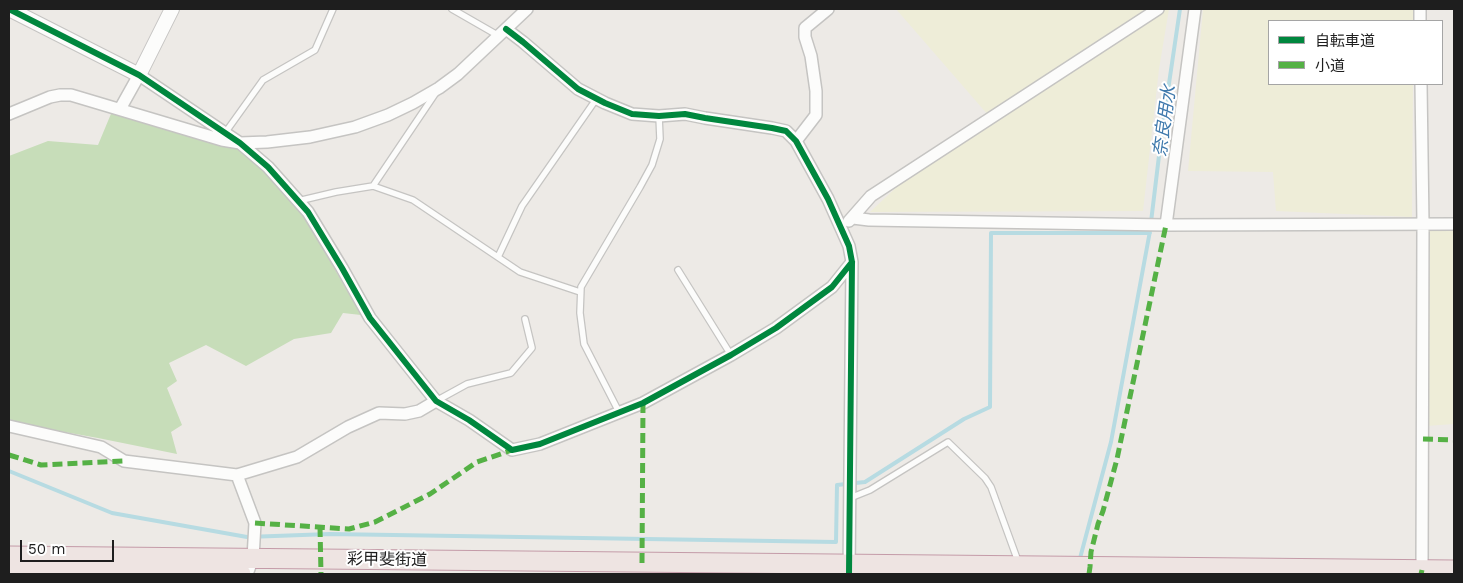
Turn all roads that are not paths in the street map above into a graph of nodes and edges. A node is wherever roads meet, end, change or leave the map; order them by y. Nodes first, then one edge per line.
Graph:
1 (9, 9) edge
2 (172, 9) edge
3 (333, 9) edge
4 (452, 9) edge
5 (527, 9) edge
6 (828, 9) edge
7 (1158, 9) edge
8 (1196, 9) edge
9 (503, 33) junction
10 (139, 75) junction
11 (1421, 85) edge
12 (439, 88) junction
13 (597, 98) junction
14 (120, 109) junction
15 (9, 114) edge
16 (659, 116) junction
17 (225, 133) junction
18 (796, 141) junction
19 (240, 143) junction
20 (373, 186) junction
21 (298, 201) junction
22 (853, 218) junction
23 (1423, 224) junction
24 (1454, 224) edge
25 (1166, 225) junction
26 (840, 228) junction
27 (498, 257) junction
28 (852, 262) junction
29 (678, 270) dead end
30 (580, 292) junction
31 (525, 319) dead end
32 (731, 355) junction
33 (436, 401) junction
34 (619, 412) junction
35 (9, 426) edge
36 (237, 475) junction
37 (850, 495) junction
38 (9, 556) edge
39 (250, 566) edge
40 (1020, 566) junction
41 (849, 569) edge
42 (1422, 570) junction
43 (1454, 570) edge
44 (9, 572) edge
45 (241, 574) edge

1 - 10 street
2 - 10 street
3 - 17 lane
4 - 9 lane
5 - 9 street
6 - 18 street
7 - 22 street
8 - 25 street
9 - 12 street
9 - 13 street
10 - 14 street
10 - 17 street
11 - 23 street
12 - 19 street
12 - 20 lane
13 - 16 street
13 - 27 lane
14 - 15 street
14 - 19 street
16 - 18 street
16 - 30 lane
17 - 19 street
18 - 26 street
19 - 21 street
20 - 21 lane
20 - 27 lane
21 - 33 street
22 - 25 street
22 - 26 street
23 - 24 street
23 - 25 street
23 - 42 street
26 - 28 street
27 - 30 lane
28 - 32 street
28 - 37 street
29 - 32 lane
30 - 34 lane
31 - 33 lane
32 - 34 street
33 - 34 street
33 - 36 street
35 - 36 street
36 - 39 street
37 - 40 lane
37 - 41 street
38 - 39 highway, 彩甲斐街道
39 - 41 highway, 彩甲斐街道
40 - 41 highway, 彩甲斐街道
40 - 42 highway, 彩甲斐街道
42 - 43 highway, 彩甲斐街道
44 - 45 highway

